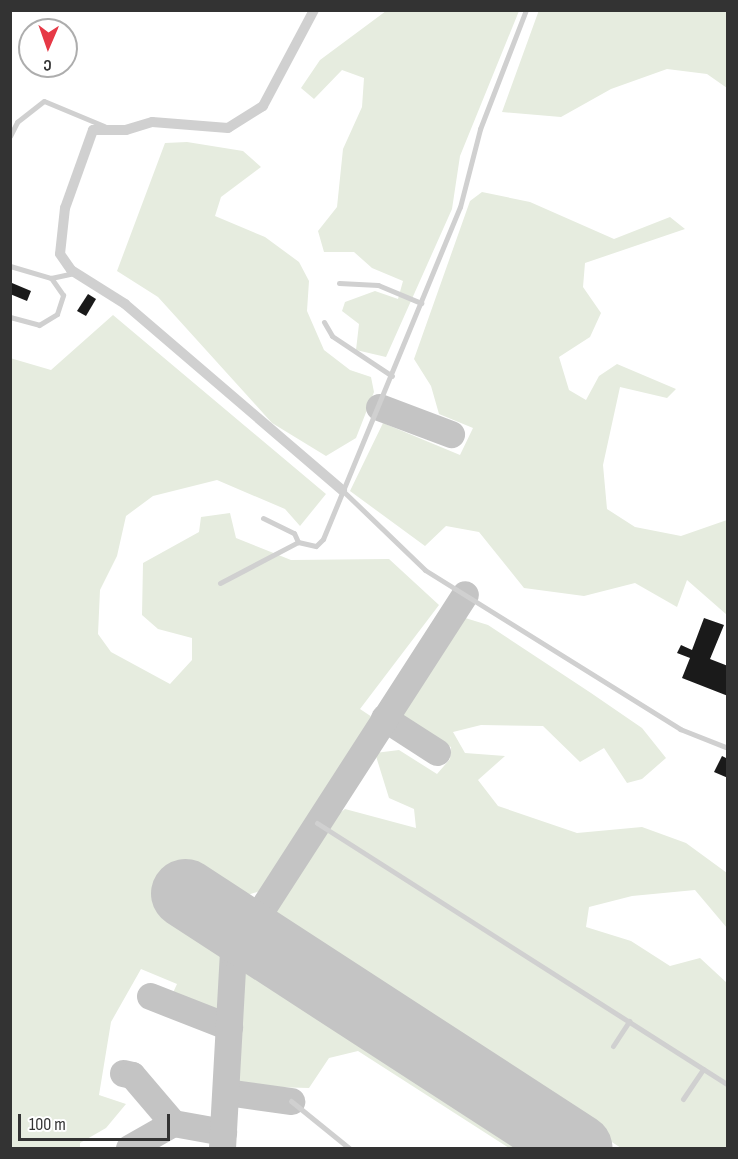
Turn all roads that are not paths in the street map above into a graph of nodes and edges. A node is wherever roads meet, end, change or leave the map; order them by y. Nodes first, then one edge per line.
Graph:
1 (314, 10) edge
2 (526, 10) edge
3 (104, 126) junction
4 (10, 136) edge
5 (10, 266) edge
6 (76, 273) junction
7 (51, 278) junction
8 (339, 283) dead end
9 (422, 303) junction
10 (10, 317) edge
11 (324, 322) dead end
12 (392, 376) junction
13 (342, 490) junction
14 (263, 518) dead end
15 (298, 542) junction
16 (220, 584) dead end
17 (728, 748) edge
18 (317, 823) dead end
19 (629, 1022) junction
20 (613, 1046) dead end
21 (703, 1070) junction
22 (728, 1085) edge
23 (683, 1099) dead end
24 (291, 1101) dead end
25 (349, 1149) edge

1 - 3 street
2 - 9 lane
3 - 4 lane
3 - 6 street
5 - 7 lane
6 - 7 lane
6 - 13 street
7 - 10 lane
8 - 9 lane
9 - 12 lane
11 - 12 lane
12 - 13 lane
13 - 15 lane
13 - 17 lane
14 - 15 lane
15 - 16 lane
18 - 19 lane
19 - 20 lane
19 - 21 lane
21 - 22 lane
21 - 23 lane
24 - 25 lane

